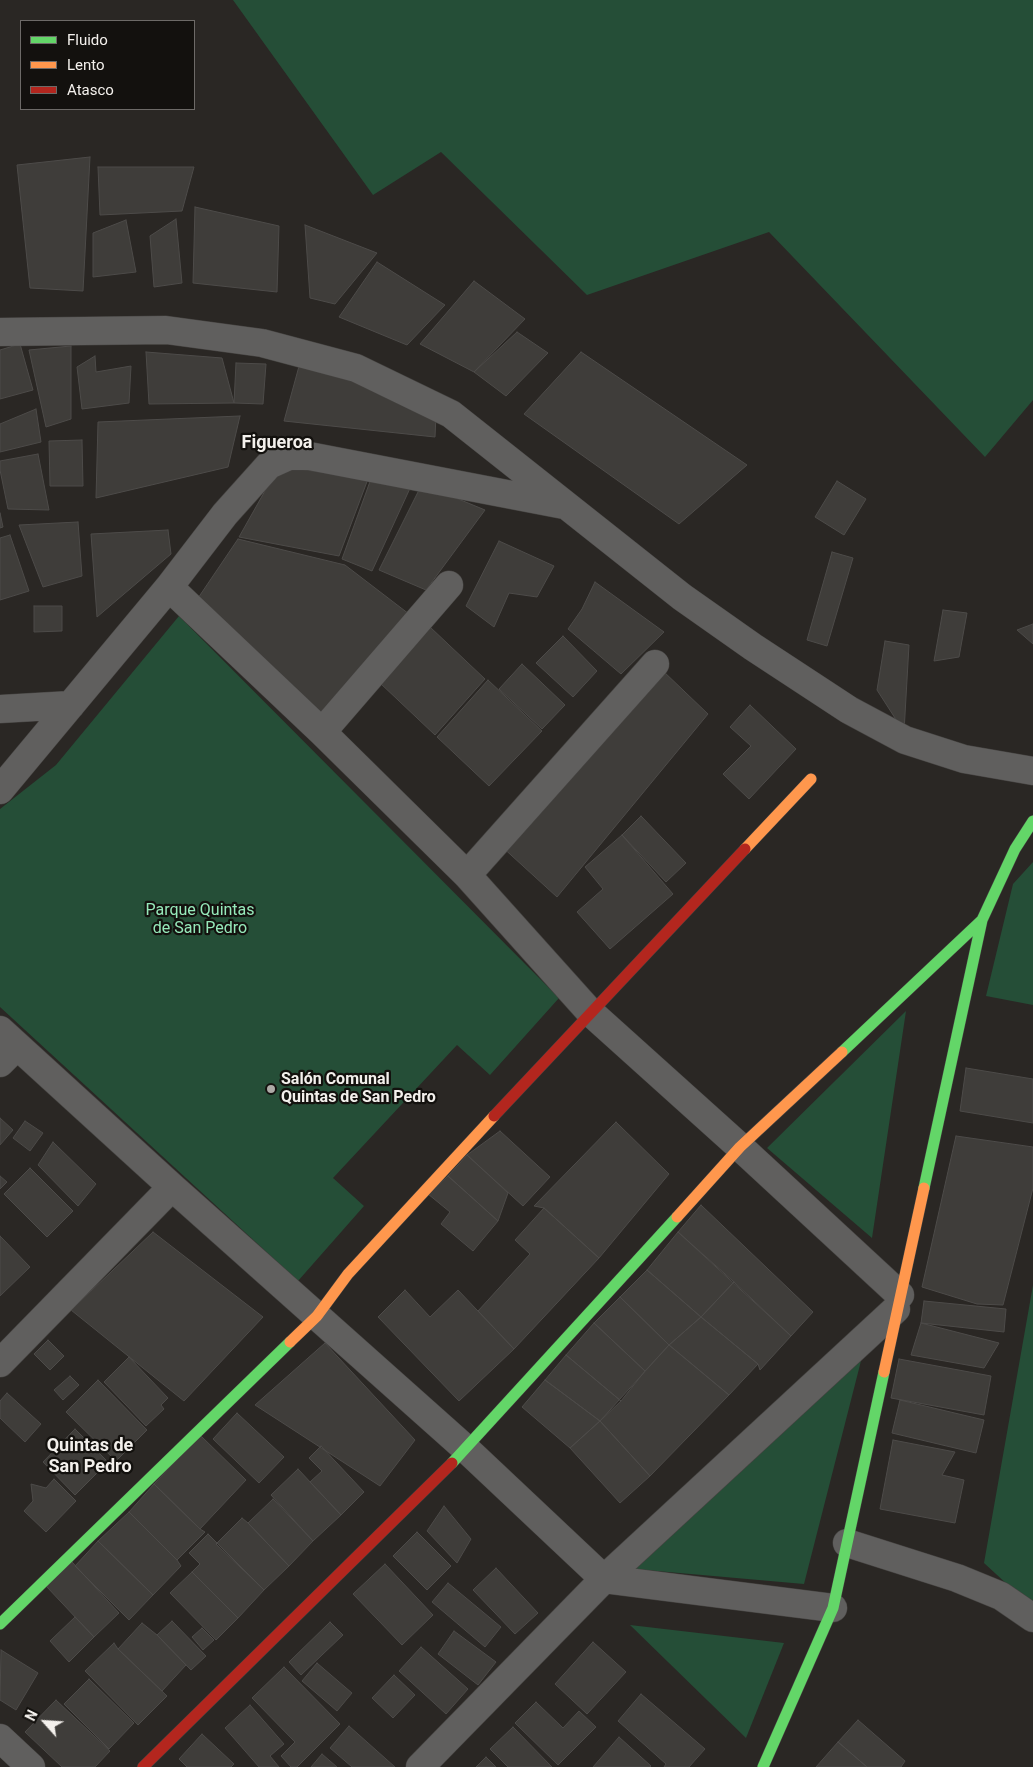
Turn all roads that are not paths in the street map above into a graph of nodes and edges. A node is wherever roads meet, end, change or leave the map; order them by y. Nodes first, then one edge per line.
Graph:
1 (0, 332) edge
2 (569, 506) junction
3 (449, 585) dead end
4 (168, 587) junction
5 (655, 664) dead end
6 (71, 705) junction
7 (0, 710) edge
8 (322, 732) junction
9 (1033, 771) edge
10 (811, 779) dead end
11 (0, 790) edge
12 (1033, 821) edge
13 (467, 876) junction
14 (982, 920) junction
15 (590, 1012) junction
16 (6, 1047) edge
17 (740, 1147) junction
18 (172, 1187) junction
19 (898, 1302) junction
20 (318, 1316) junction
21 (0, 1363) edge
22 (466, 1449) junction
23 (847, 1543) junction
24 (604, 1579) junction
25 (833, 1608) junction
26 (1033, 1618) edge
27 (0, 1624) edge
28 (0, 1738) edge
29 (31, 1767) edge
30 (143, 1767) edge
31 (420, 1767) edge
32 (764, 1767) edge

1 - 2 street
2 - 4 street
2 - 9 street
3 - 8 street
4 - 6 street
4 - 8 street
5 - 13 street
6 - 7 street
6 - 11 street
8 - 13 street
10 - 15 street
12 - 14 street
13 - 15 street
14 - 17 street
14 - 19 street
15 - 17 street
15 - 20 street
16 - 18 street
17 - 19 street
17 - 22 street
18 - 20 street
18 - 21 street
19 - 23 street
19 - 24 street
20 - 22 street
20 - 27 street
22 - 24 street
22 - 30 street
23 - 25 street
23 - 26 street
24 - 25 street
24 - 31 street
25 - 32 street
28 - 29 street

